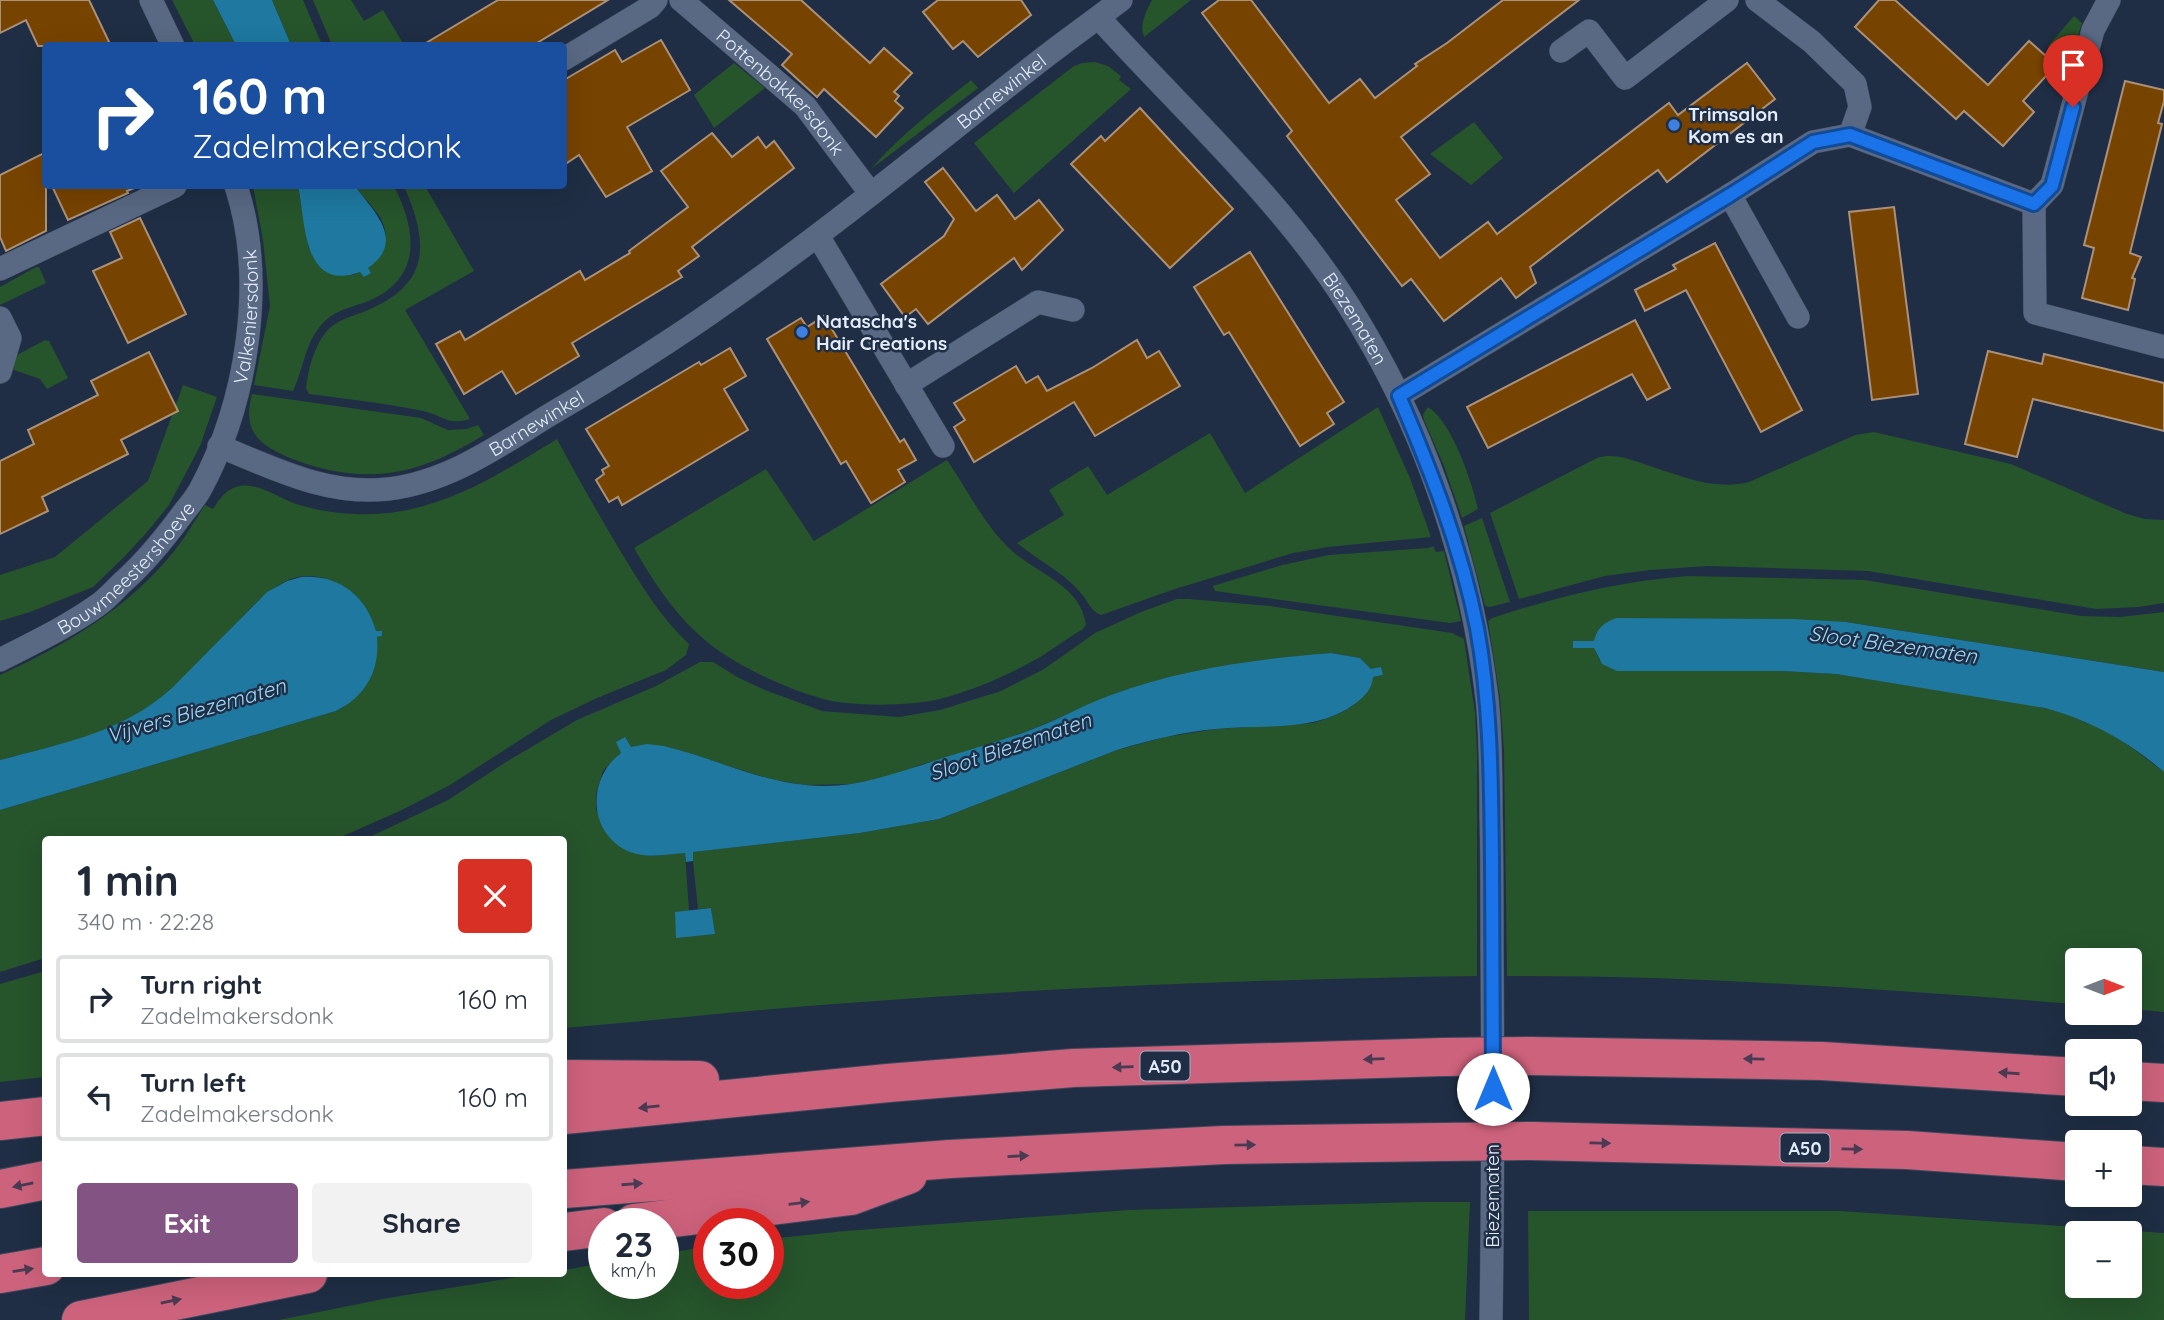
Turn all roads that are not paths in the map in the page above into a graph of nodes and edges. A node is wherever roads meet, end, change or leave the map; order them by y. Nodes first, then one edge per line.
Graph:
1 (151, 0) edge
2 (656, 0) edge
3 (681, 0) edge
4 (1121, 0) edge
5 (1727, 0) edge
6 (1757, 0) edge
7 (2109, 0) edge
8 (1099, 18) junction
9 (171, 42) edge
10 (1561, 51) dead end
11 (567, 57) edge
12 (1850, 135) junction
13 (169, 189) edge
14 (237, 189) edge
15 (871, 194) junction
16 (1730, 195) junction
17 (2034, 204) junction
18 (817, 236) junction
19 (0, 269) edge
20 (1073, 310) dead end
21 (1798, 317) dead end
22 (0, 318) edge
23 (2164, 347) edge
24 (0, 372) edge
25 (906, 385) junction
26 (1399, 396) junction
27 (219, 446) junction
28 (943, 446) dead end
29 (0, 660) edge
30 (2065, 1076) edge
31 (567, 1079) edge
32 (2142, 1082) edge
33 (888, 1083) junction
34 (2164, 1083) edge
35 (567, 1115) edge
36 (42, 1116) edge
37 (0, 1121) edge
38 (950, 1159) junction
39 (2065, 1160) edge
40 (2142, 1166) edge
41 (2164, 1167) edge
42 (42, 1181) edge
43 (0, 1189) edge
44 (567, 1189) edge
45 (679, 1217) edge
46 (588, 1229) edge
47 (567, 1232) edge
48 (42, 1267) edge
49 (0, 1274) edge
50 (293, 1277) edge
51 (81, 1320) edge
52 (1491, 1320) edge

1 - 9 street
2 - 11 street
3 - 15 street, Pottenbakkersdonk
4 - 8 street, Barnewinkel
5 - 10 street
6 - 12 street
7 - 17 street
8 - 15 street, Barnewinkel
8 - 26 street, Biezematen
12 - 16 street
12 - 17 street
13 - 19 street
14 - 27 street, Valkeniersdonk
15 - 18 street, Barnewinkel
16 - 21 street
16 - 26 street
17 - 23 street
18 - 25 street
18 - 27 street, Barnewinkel
20 - 25 street
22 - 24 street
25 - 28 street
26 - 52 street, Biezematen
27 - 29 street, Bouwmeestershoeve
30 -> 33 highway, A50, bridge
31 - 33 highway, A50
32 - 34 highway
33 -> 35 highway, A50
36 - 37 highway
38 -> 39 highway, A50, bridge
44 -> 38 highway, A50
45 -> 38 highway, A50
40 - 41 highway
42 -> 43 highway
46 - 47 highway
49 -> 48 highway
51 -> 50 highway

